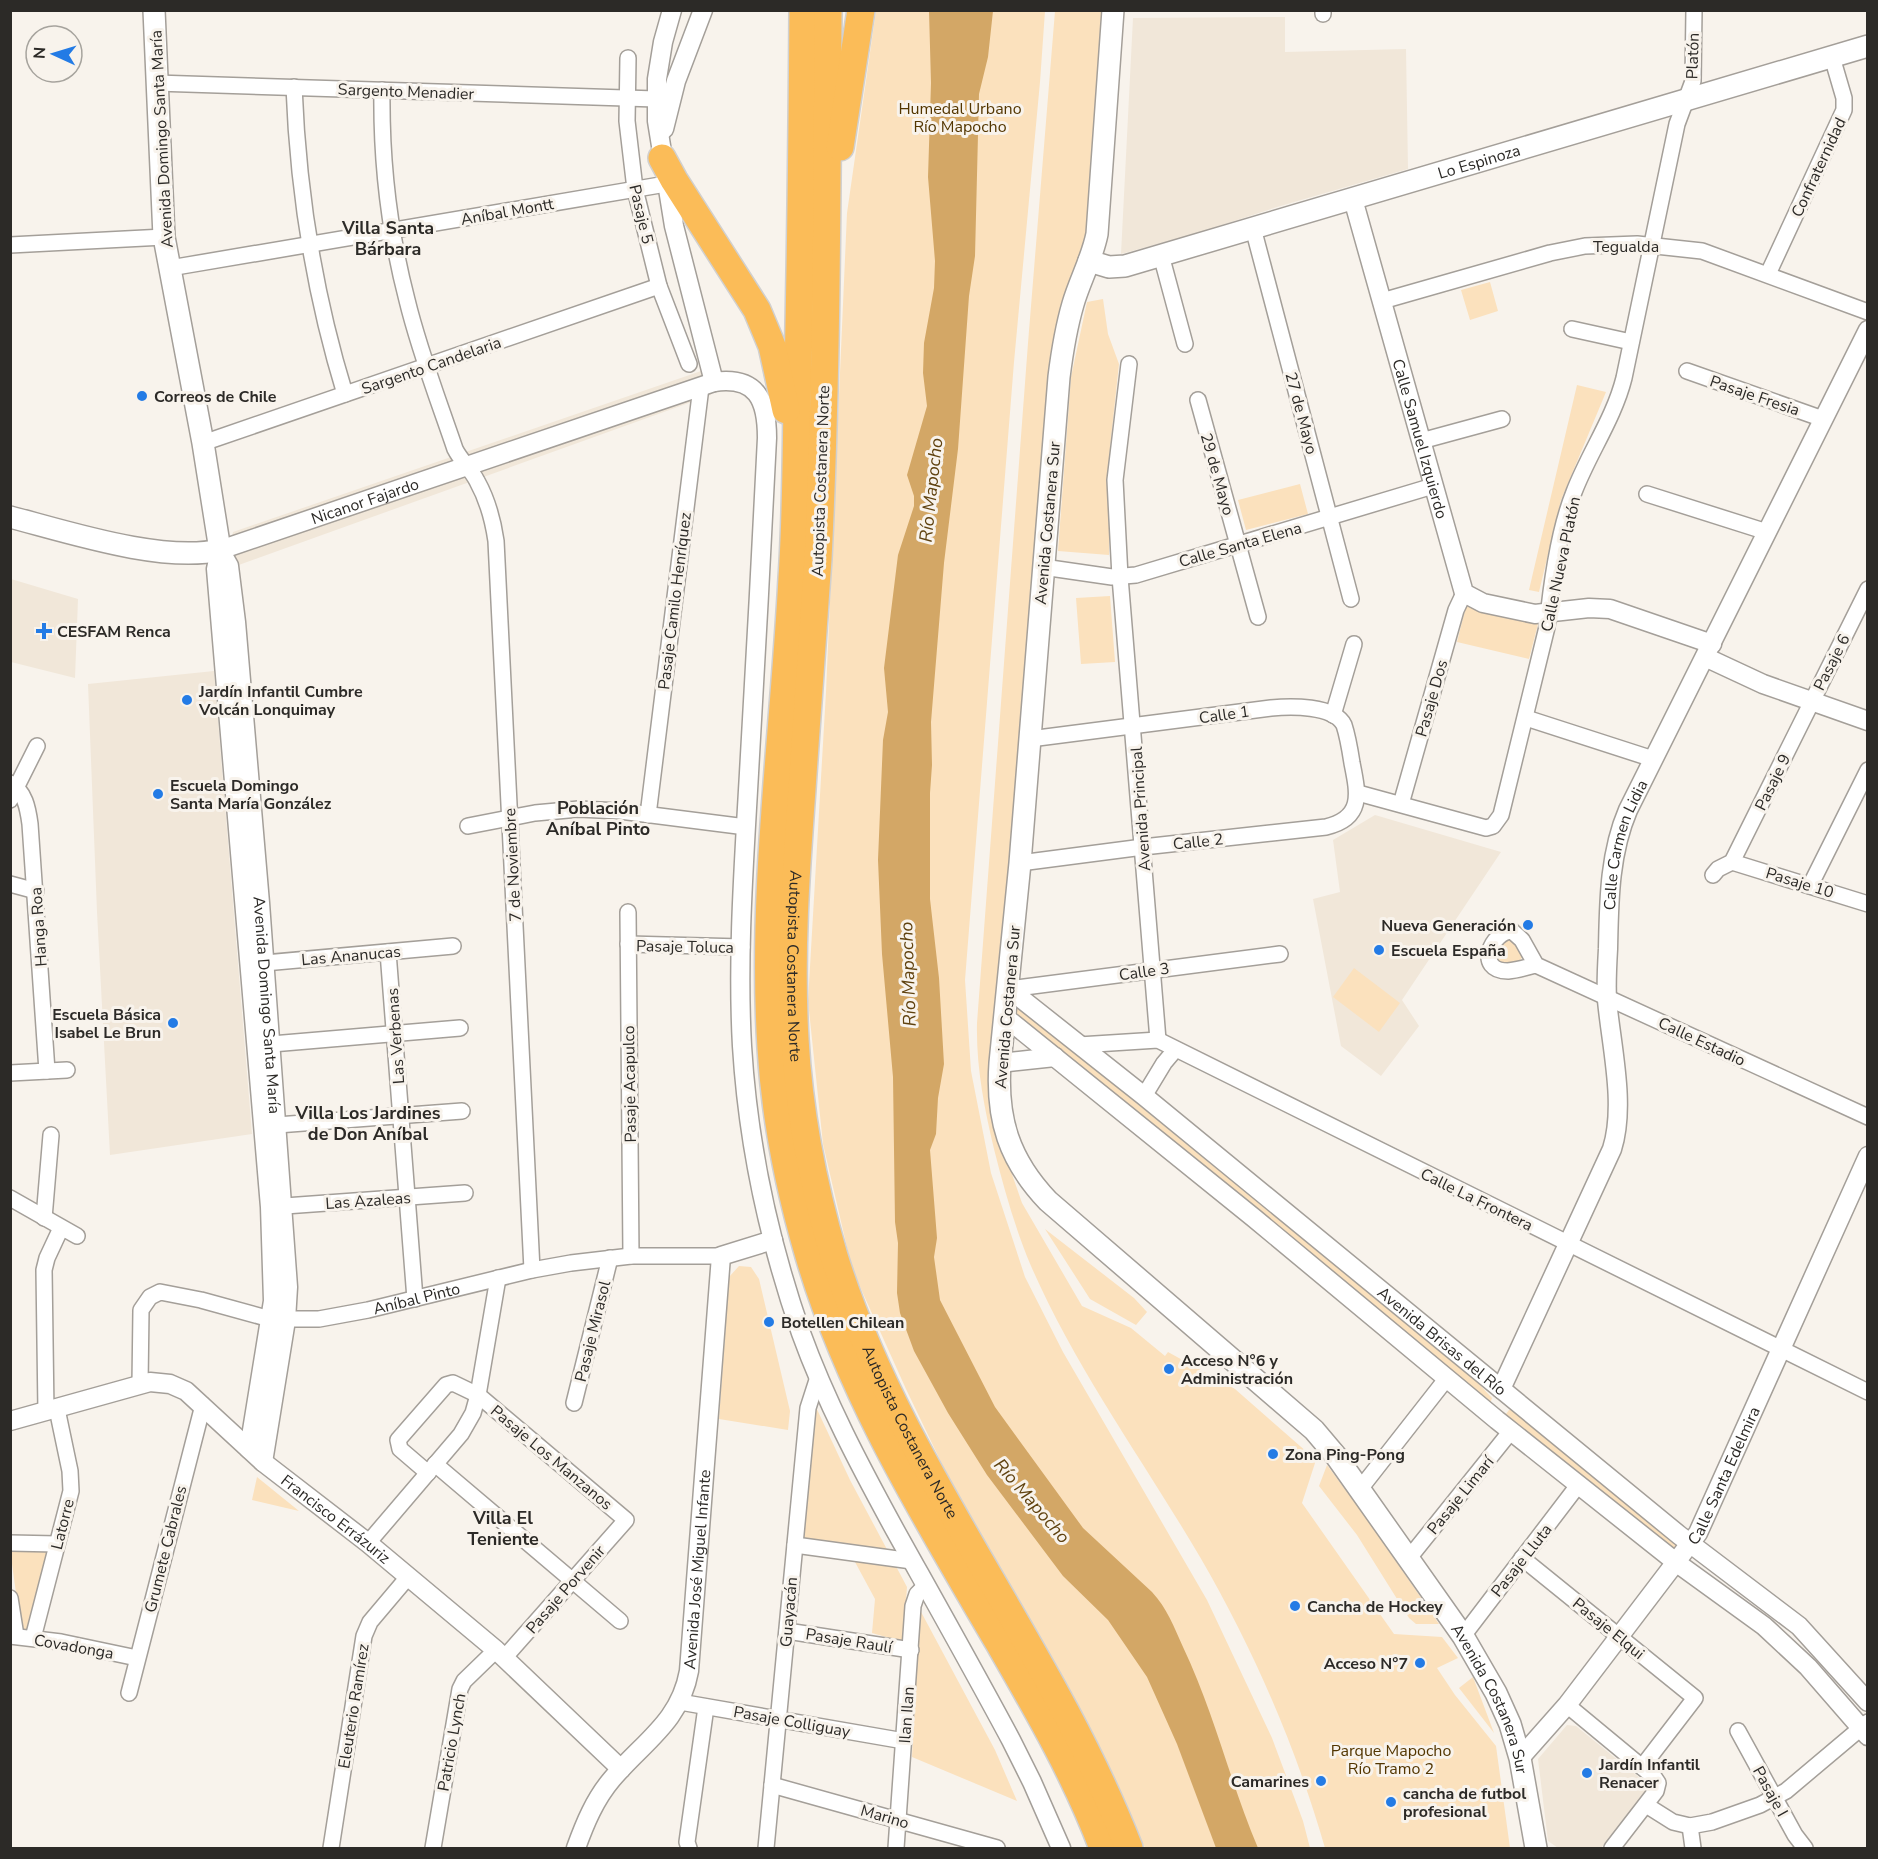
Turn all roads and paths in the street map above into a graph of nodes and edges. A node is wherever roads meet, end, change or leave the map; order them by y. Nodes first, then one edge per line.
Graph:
1 (154, 10) edge
2 (672, 10) edge
3 (703, 10) edge
4 (803, 10) edge
5 (828, 10) edge
6 (861, 10) edge
7 (1113, 10) edge
8 (1694, 10) edge
9 (1868, 46) edge
10 (1832, 57) junction
11 (628, 58) dead end
12 (156, 82) junction
13 (294, 87) junction
14 (382, 90) junction
15 (627, 99) junction
16 (656, 99) junction
17 (1686, 101) junction
18 (663, 164) junction
19 (635, 189) junction
20 (1353, 199) junction
21 (1253, 228) junction
22 (392, 231) junction
23 (164, 237) junction
24 (308, 244) junction
25 (10, 245) edge
26 (1652, 245) junction
27 (826, 246) junction
28 (1161, 255) junction
29 (1089, 261) junction
30 (170, 268) junction
31 (1768, 274) junction
32 (659, 286) junction
33 (1382, 301) junction
34 (1868, 312) edge
35 (1572, 329) dead end
36 (1868, 330) edge
37 (1631, 342) junction
38 (1185, 344) dead end
39 (689, 364) dead end
40 (1129, 364) dead end
41 (427, 366) junction
42 (1687, 371) dead end
43 (707, 385) junction
44 (345, 394) junction
45 (1197, 400) dead end
46 (1502, 419) dead end
47 (1823, 419) junction
48 (1421, 441) junction
49 (204, 443) junction
50 (466, 466) junction
51 (1433, 486) junction
52 (795, 487) junction
53 (1647, 494) dead end
54 (10, 517) edge
55 (1330, 517) junction
56 (1767, 532) junction
57 (1238, 545) junction
58 (220, 550) junction
59 (1043, 567) junction
60 (1120, 577) junction
61 (1868, 590) edge
62 (1464, 593) junction
63 (1351, 599) dead end
64 (1549, 613) junction
65 (1258, 617) dead end
66 (1354, 644) dead end
67 (1708, 650) junction
68 (1811, 702) junction
69 (1334, 715) junction
70 (1526, 718) junction
71 (1868, 721) edge
72 (1134, 727) junction
73 (1029, 740) junction
74 (37, 746) dead end
75 (1653, 759) junction
76 (1868, 770) edge
77 (13, 790) edge
78 (1358, 793) junction
79 (1401, 804) junction
80 (648, 814) junction
81 (510, 818) junction
82 (468, 826) dead end
83 (746, 827) junction
84 (1143, 847) junction
85 (1732, 861) junction
86 (1020, 863) junction
87 (1713, 875) dead end
88 (10, 884) edge
89 (1810, 886) junction
90 (36, 891) junction
91 (1868, 903) edge
92 (628, 912) dead end
93 (628, 944) junction
94 (453, 946) dead end
95 (742, 947) junction
96 (388, 952) junction
97 (1280, 954) dead end
98 (256, 963) junction
99 (1536, 965) dead end
100 (1152, 969) junction
101 (1009, 989) junction
102 (1607, 997) junction
103 (1005, 1017) junction
104 (460, 1028) dead end
105 (394, 1034) junction
106 (1158, 1040) junction
107 (263, 1045) junction
108 (1079, 1045) junction
109 (1175, 1050) junction
110 (1055, 1057) junction
111 (1000, 1063) junction
112 (68, 1070) dead end
113 (47, 1071) junction
114 (10, 1072) edge
115 (1144, 1096) junction
116 (462, 1111) dead end
117 (401, 1116) junction
118 (1868, 1117) edge
119 (269, 1126) junction
120 (51, 1135) dead end
121 (1868, 1156) edge
122 (465, 1193) dead end
123 (407, 1197) junction
124 (10, 1198) edge
125 (276, 1207) junction
126 (44, 1218) junction
127 (61, 1228) junction
128 (77, 1236) dead end
129 (773, 1240) junction
130 (1568, 1244) junction
131 (631, 1256) junction
132 (721, 1256) junction
133 (610, 1258) junction
134 (532, 1270) junction
135 (498, 1278) junction
136 (415, 1299) junction
137 (278, 1320) junction
138 (1781, 1349) junction
139 (818, 1377) junction
140 (1447, 1378) junction
141 (140, 1384) junction
142 (1501, 1389) junction
143 (1868, 1392) edge
144 (478, 1395) junction
145 (574, 1403) dead end
146 (203, 1405) junction
147 (51, 1410) junction
148 (10, 1421) edge
149 (1511, 1431) junction
150 (249, 1449) junction
151 (263, 1462) junction
152 (432, 1468) junction
153 (1579, 1484) junction
154 (1360, 1489) junction
155 (626, 1520) joint
156 (10, 1543) edge
157 (57, 1544) junction
158 (368, 1544) junction
159 (1692, 1544) junction
160 (795, 1545) junction
161 (1409, 1558) junction
162 (1522, 1558) junction
163 (912, 1561) junction
164 (1677, 1563) junction
165 (408, 1577) junction
166 (572, 1581) junction
167 (926, 1585) junction
168 (10, 1598) edge
169 (620, 1621) dead end
170 (787, 1631) junction
171 (13, 1636) edge
172 (1463, 1636) junction
173 (1620, 1637) junction
174 (33, 1638) junction
175 (911, 1650) junction
176 (501, 1654) junction
177 (137, 1658) junction
178 (129, 1693) dead end
179 (680, 1702) junction
180 (1868, 1702) edge
181 (1567, 1705) junction
182 (706, 1707) junction
183 (778, 1719) junction
184 (1865, 1729) edge
185 (1738, 1731) dead end
186 (904, 1741) junction
187 (603, 1751) junction
188 (1520, 1758) junction
189 (621, 1769) junction
190 (1648, 1772) junction
191 (772, 1785) junction
192 (1775, 1798) junction
193 (597, 1801) junction
194 (1646, 1805) junction
195 (899, 1820) junction
196 (1689, 1826) junction
197 (331, 1848) edge
198 (433, 1848) edge
199 (576, 1848) edge
200 (689, 1848) edge
201 (766, 1848) edge
202 (896, 1848) edge
203 (997, 1848) edge
204 (1061, 1848) edge
205 (1103, 1848) edge
206 (1129, 1848) edge
207 (1536, 1848) edge
208 (1612, 1848) edge
209 (1693, 1848) edge
210 (1805, 1848) edge

1 - 12 main road, Avenida Domingo Santa María
2 - 16 street
3 - 18 street
4 - 52 highway, Autopista Costanera Norte
5 - 27 highway, Autopista Costanera Norte
6 - 27 highway
7 - 29 main road, Avenida Costanera Sur
8 - 17 street, Platón
9 - 10 main road, Lo Espinoza
10 - 17 main road, Lo Espinoza
10 - 31 street, Confraternidad
11 - 15 street, Pasaje 5
12 - 13 street, Sargento Menadier
12 - 23 main road, Avenida Domingo Santa María
13 - 14 street, Sargento Menadier
13 - 24 street
14 - 15 street, Sargento Menadier
14 - 22 street, 7 de Noviembre
15 - 16 street, Sargento Menadier
15 - 19 street, Pasaje 5
16 - 18 street
17 - 20 main road, Lo Espinoza
17 - 26 street, Calle Nueva Platón
18 - 19 street, Aníbal Montt
18 - 43 street
18 - 52 highway
19 - 22 street, Aníbal Montt
19 - 32 street, Pasaje 5
20 - 21 main road, Lo Espinoza
20 - 33 street, Calle Samuel Izquierdo
21 - 28 main road, Lo Espinoza
21 - 55 street, 27 de Mayo
22 - 24 street, Aníbal Montt
22 - 41 street, 7 de Noviembre
23 - 25 street
23 - 30 main road, Avenida Domingo Santa María
24 - 30 street, Aníbal Montt
24 - 44 street
26 - 31 street, Tegualda
26 - 33 street, Tegualda
26 - 37 street, Calle Nueva Platón
27 - 206 highway, Autopista Costanera Norte
28 - 29 main road, Lo Espinoza
28 - 38 street
29 - 59 main road, Avenida Costanera Sur
30 - 49 main road, Avenida Domingo Santa María
31 - 34 street, Tegualda
32 - 39 street, Pasaje 5
32 - 41 street, Sargento Candelaria
33 - 48 street, Calle Samuel Izquierdo
35 - 37 street
36 - 47 street, Calle Carmen Lidia
37 - 64 street, Calle Nueva Platón
40 - 60 street, Avenida Principal
41 - 44 street, Sargento Candelaria
41 - 50 street, 7 de Noviembre
42 - 47 street, Pasaje Fresia
43 - 50 street, Nicanor Fajardo
43 - 80 street, Pasaje Camilo Henríquez
43 - 83 street
44 - 49 street, Sargento Candelaria
45 - 57 street, 29 de Mayo
46 - 48 street
47 - 56 street, Calle Carmen Lidia
48 - 51 street, Calle Samuel Izquierdo
49 - 58 main road, Avenida Domingo Santa María
50 - 58 street, Nicanor Fajardo
50 - 81 street, 7 de Noviembre
51 - 55 street, Calle Santa Elena
51 - 62 street, Calle Samuel Izquierdo
52 - 205 highway, Autopista Costanera Norte
53 - 56 street
54 - 58 main road, Nicanor Fajardo
55 - 57 street, Calle Santa Elena
55 - 63 street, 27 de Mayo
56 - 67 street, Calle Carmen Lidia
57 - 60 street, Calle Santa Elena
57 - 65 street, 29 de Mayo
58 - 98 street, Avenida Domingo Santa María
59 - 60 street, Calle Santa Elena
59 - 73 main road, Avenida Costanera Sur
60 - 72 street, Avenida Principal
61 - 68 street, Pasaje 6
62 - 64 street
62 - 79 street, Pasaje Dos
64 - 67 street
64 - 70 street, Calle Nueva Platón
66 - 69 street
67 - 68 street
67 - 75 street, Calle Carmen Lidia
68 - 71 street
68 - 85 street, Pasaje 9
69 - 72 street, Calle 1
69 - 78 street
70 - 75 street
70 - 79 street, Calle Nueva Platón
72 - 73 street, Calle 1
72 - 84 street, Avenida Principal
73 - 86 main road, Avenida Costanera Sur
74 - 77 street
75 - 102 street, Calle Carmen Lidia
76 - 89 street
77 - 90 street, Hanga Roa
78 - 79 street, Calle Nueva Platón
78 - 84 street, Calle 2
80 - 81 street
80 - 83 street
81 - 82 street
81 - 134 street, 7 de Noviembre
83 - 95 street
84 - 86 street, Calle 2
84 - 100 street, Avenida Principal
85 - 87 street
85 - 89 street, Pasaje 10
86 - 101 main road, Avenida Costanera Sur
88 - 90 street
89 - 91 street, Pasaje 10
90 - 113 street, Hanga Roa
92 - 93 street, Pasaje Acapulco
93 - 95 street, Pasaje Toluca
93 - 131 street, Pasaje Acapulco
94 - 96 street, Las Ananucas
95 - 129 street
96 - 98 street, Las Ananucas
96 - 105 street, Las Verbenas
97 - 100 street, Calle 3
98 - 107 street, Avenida Domingo Santa María
99 - 102 street, Calle Estadio
100 - 101 street, Calle 3
100 - 106 street, Avenida Principal
101 - 103 main road, Avenida Costanera Sur
101 - 108 street, Avenida Brisas del Río
102 - 118 street, Calle Estadio
102 - 130 street, Calle Carmen Lidia
103 - 110 street, Avenida Brisas del Río
103 - 111 main road, Avenida Costanera Sur
104 - 105 street
105 - 107 street
105 - 117 street, Las Verbenas
106 - 108 street
106 - 109 street, Calle La Frontera
107 - 119 street, Avenida Domingo Santa María
108 - 115 street, Avenida Brisas del Río
109 - 115 street
109 - 130 street, Calle La Frontera
110 - 111 street
110 - 140 street, Avenida Brisas del Río
111 - 154 main road, Avenida Costanera Sur
112 - 113 street
113 - 114 street
115 - 142 street, Avenida Brisas del Río
116 - 117 street
117 - 119 street
117 - 123 street, Las Verbenas
119 - 125 street, Avenida Domingo Santa María
120 - 126 street
121 - 138 street, Calle Santa Edelmira
122 - 123 street, Las Azaleas
123 - 125 street, Las Azaleas
123 - 136 street, Las Verbenas
124 - 126 street
125 - 137 street, Avenida Domingo Santa María
126 - 127 street
127 - 128 street
127 - 147 street, Latorre
129 - 132 street, Aníbal Pinto
129 - 139 street
130 - 138 street, Calle La Frontera
130 - 142 street, Calle Carmen Lidia
131 - 132 street, Aníbal Pinto
131 - 133 street, Aníbal Pinto
132 - 179 street, Avenida José Miguel Infante
133 - 134 street, Aníbal Pinto
133 - 145 street, Pasaje Mirasol
134 - 135 street, Aníbal Pinto
135 - 136 street, Aníbal Pinto
135 - 144 street
136 - 137 street, Aníbal Pinto
137 - 141 street, Aníbal Pinto
137 - 150 street, Avenida Domingo Santa María
137 - 151 street, Avenida Domingo Santa María
138 - 143 street, Calle La Frontera
138 - 159 street, Calle Santa Edelmira
139 - 160 street, Guayacán
139 - 163 street
140 - 149 street, Avenida Brisas del Río
140 - 154 street
141 - 146 street, Francisco Errázuriz
141 - 147 street, Francisco Errázuriz
142 - 159 street, Avenida Brisas del Río
144 - 152 street
144 - 152 street
144 - 155 street, Pasaje Los Manzanos
146 - 150 street, Francisco Errázuriz
146 - 177 street, Grumete Cabrales
147 - 148 street, Francisco Errázuriz
147 - 157 street, Latorre
149 - 153 street, Avenida Brisas del Río
149 - 161 street, Pasaje Limarí
150 - 151 street, Francisco Errázuriz
151 - 158 street, Francisco Errázuriz
152 - 158 street
152 - 166 street
153 - 162 street, Pasaje Lluta
153 - 164 street, Avenida Brisas del Río
154 - 161 main road, Avenida Costanera Sur
155 - 166 street, Pasaje Porvenir
156 - 157 street
157 - 174 street, Latorre
158 - 165 street, Francisco Errázuriz
159 - 164 street, Calle Santa Edelmira
159 - 180 street, Avenida Brisas del Río
160 - 163 street
160 - 170 street, Guayacán
161 - 172 main road, Avenida Costanera Sur
162 - 172 street, Pasaje Lluta
162 - 173 street, Pasaje Elqui
163 - 167 street
164 - 173 street, Calle Santa Edelmira
164 - 184 street, Avenida Brisas del Río
165 - 176 street, Francisco Errázuriz
165 - 197 street, Eleuterio Ramírez
166 - 169 street
166 - 176 street, Pasaje Porvenir
167 - 175 street, Ilan Ilan
167 - 204 street
168 - 171 street
170 - 175 street, Pasaje Raulí
170 - 183 street, Guayacán
171 - 174 street, Covadonga
172 - 188 main road, Avenida Costanera Sur
173 - 181 street, Calle Santa Edelmira
173 - 190 street, Pasaje Elqui
174 - 177 street, Covadonga
175 - 186 street, Ilan Ilan
176 - 187 street, Francisco Errázuriz
176 - 198 street, Patricio Lynch
177 - 178 street, Grumete Cabrales
179 - 182 street, Pasaje Colliguay
179 - 189 street, Avenida José Miguel Infante
181 - 188 street, Calle Santa Edelmira
181 - 190 street
182 - 183 street, Pasaje Colliguay
182 - 200 street
183 - 186 street, Pasaje Colliguay
183 - 191 street, Guayacán
184 - 192 street
185 - 192 street, Pasaje I
186 - 195 street, Ilan Ilan
187 - 189 street, Francisco Errázuriz
187 - 193 street
188 - 207 main road, Avenida Costanera Sur
189 - 193 street, Avenida José Miguel Infante
190 - 194 street
191 - 195 street, Marino
191 - 201 street, Guayacán
192 - 196 street
192 - 210 street, Pasaje I
193 - 199 street, Avenida José Miguel Infante
194 - 196 street
194 - 208 street
195 - 202 street, Ilan Ilan
195 - 203 street, Marino
196 - 209 street

